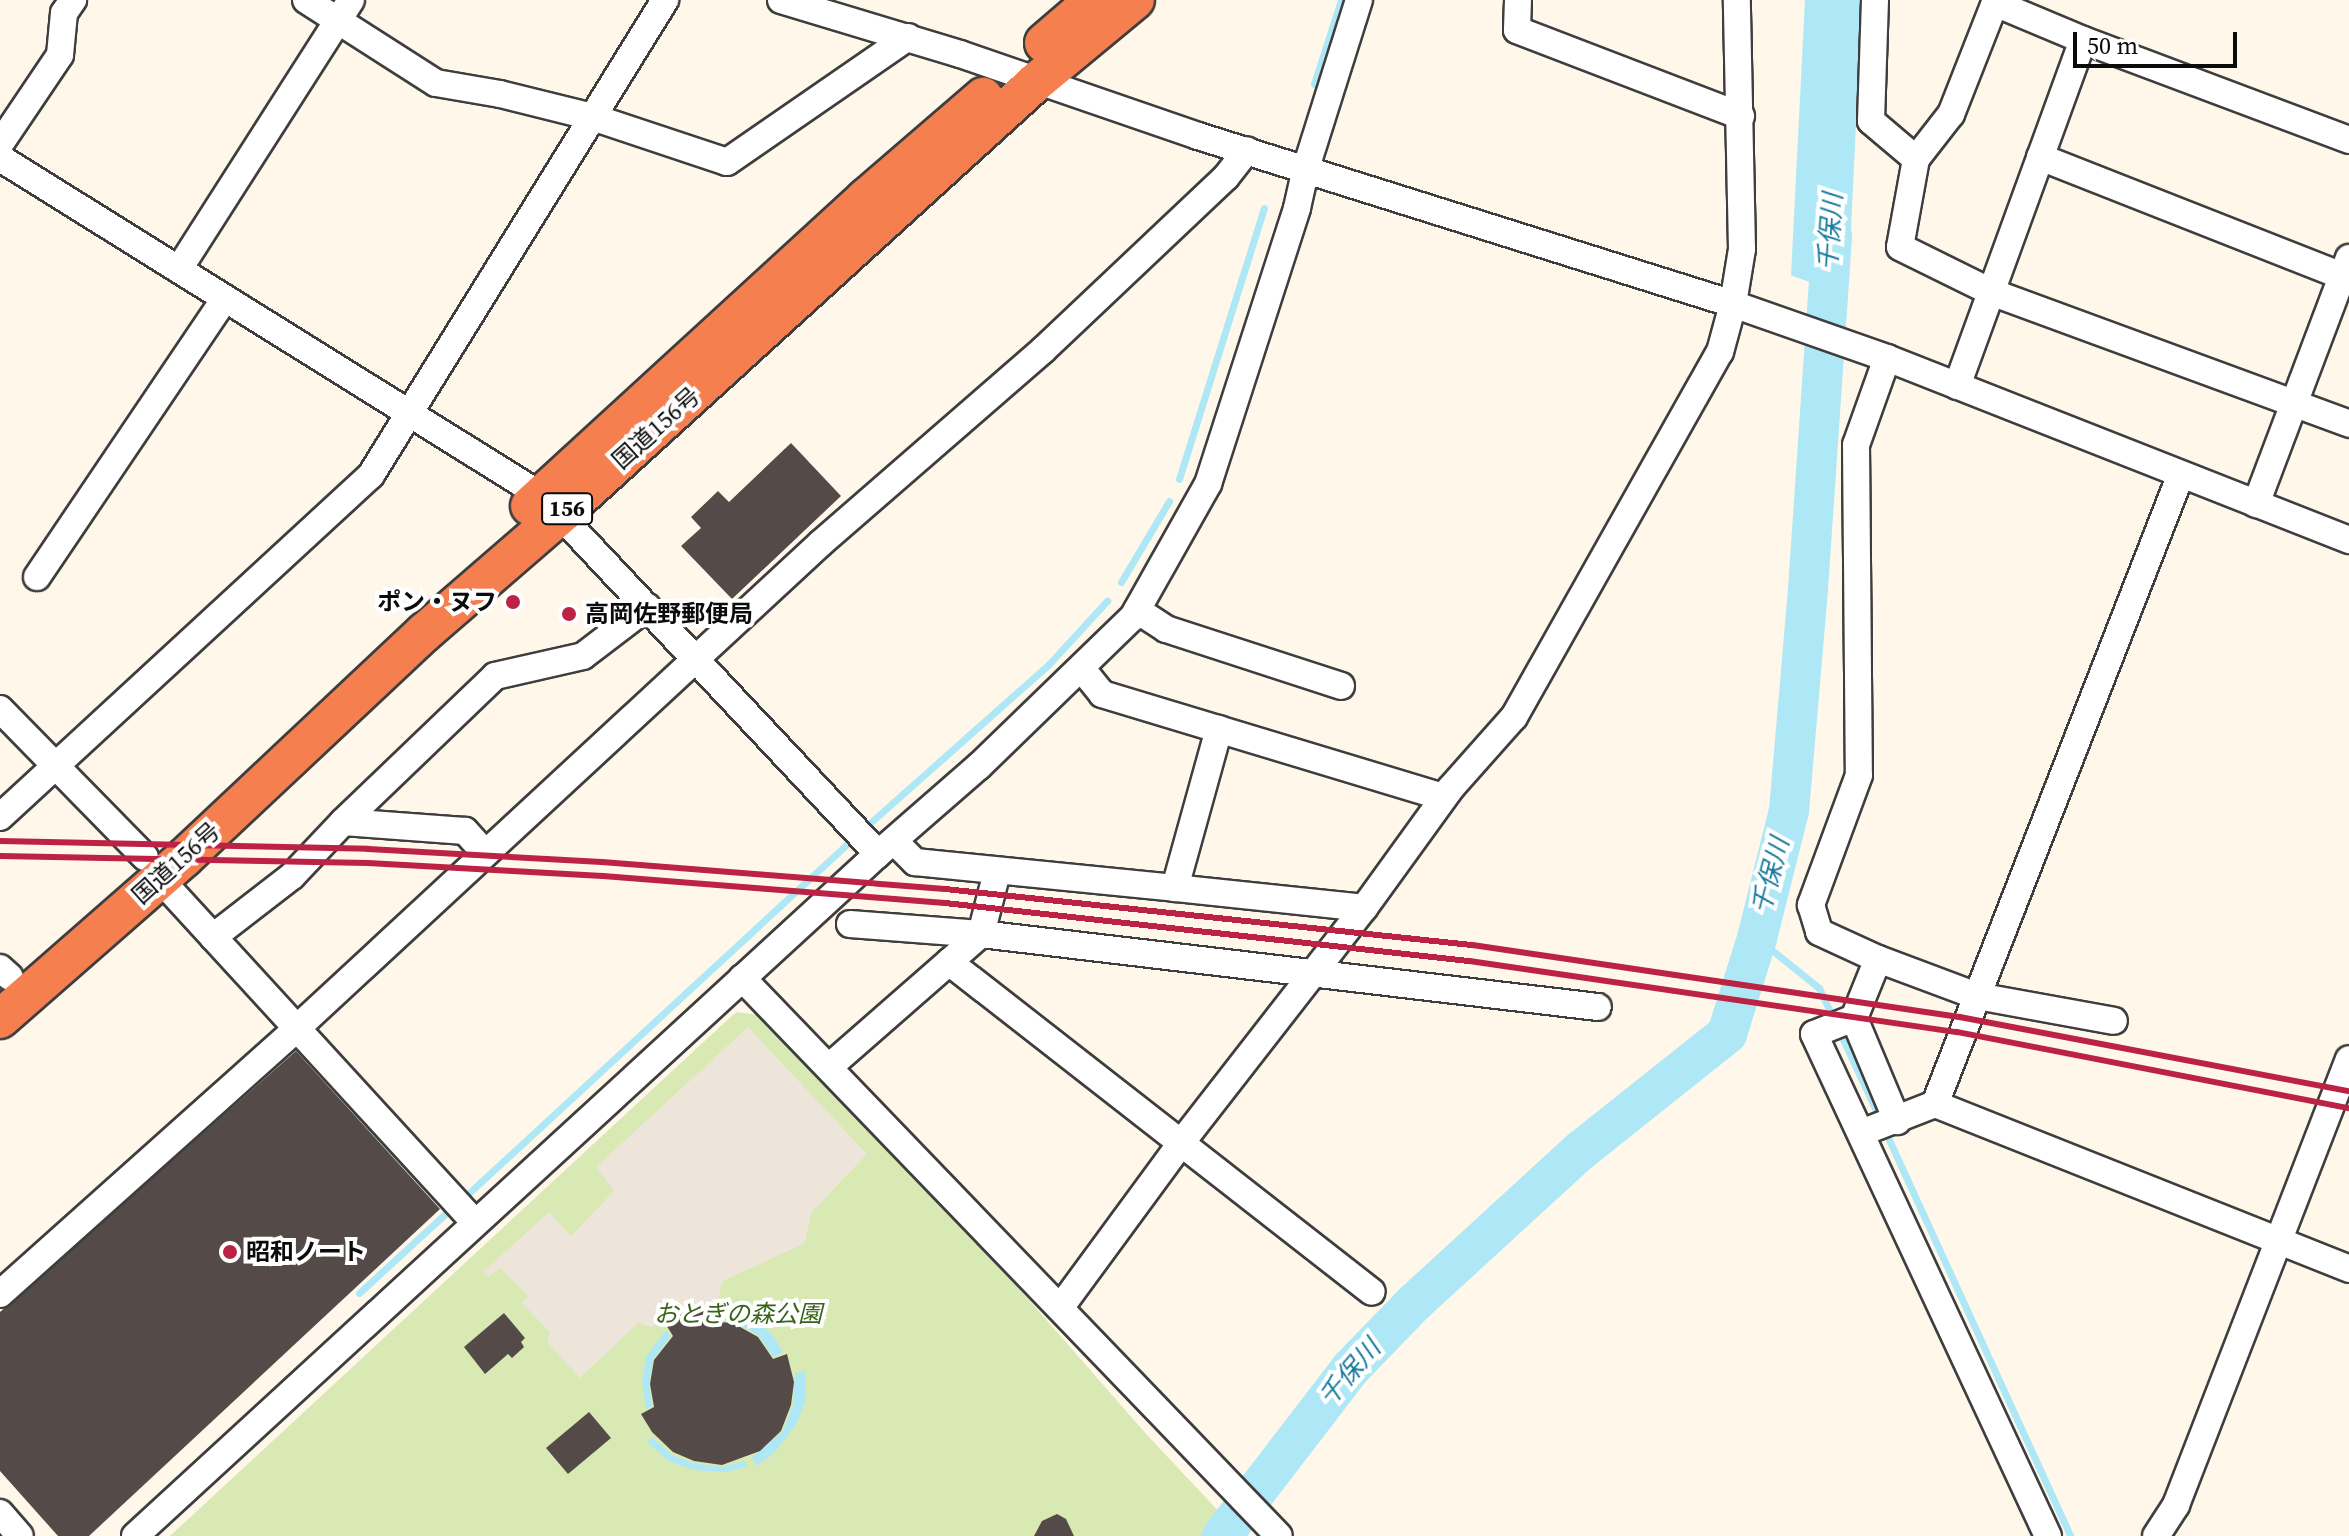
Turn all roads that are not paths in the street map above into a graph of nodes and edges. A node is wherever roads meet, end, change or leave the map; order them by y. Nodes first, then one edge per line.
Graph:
1 (73, 0) edge
2 (306, 0) edge
3 (665, 0) edge
4 (1094, 0) edge
5 (1135, 0) edge
6 (1359, 0) edge
7 (1518, 0) edge
8 (1737, 0) edge
9 (1875, 0) edge
10 (1996, 1) edge
11 (796, 2) edge
12 (345, 10) edge
13 (908, 37) junction
14 (2083, 40) junction
15 (1024, 76) junction
16 (1741, 116) junction
17 (592, 117) junction
18 (2349, 140) edge
19 (0, 144) edge
20 (1247, 150) junction
21 (2040, 157) junction
22 (0, 158) edge
23 (1916, 159) junction
24 (1306, 168) junction
25 (179, 269) junction
26 (2347, 271) edge
27 (1991, 292) junction
28 (225, 298) junction
29 (1733, 304) junction
30 (1887, 358) junction
31 (1957, 386) junction
32 (2295, 404) junction
33 (408, 415) junction
34 (2349, 424) edge
35 (2181, 474) junction
36 (2256, 504) junction
37 (551, 505) junction
38 (2349, 540) edge
39 (37, 577) dead end
40 (647, 607) junction
41 (1137, 610) junction
42 (694, 659) junction
43 (1082, 669) junction
44 (1341, 686) dead end
45 (0, 709) edge
46 (1219, 729) junction
47 (56, 767) junction
48 (1444, 797) junction
49 (0, 817) edge
50 (343, 822) junction
51 (886, 848) junction
52 (485, 853) junction
53 (153, 868) junction
54 (997, 872) junction
55 (1175, 888) junction
56 (1364, 908) junction
57 (850, 924) dead end
58 (981, 934) junction
59 (213, 937) junction
60 (1878, 959) junction
61 (949, 962) junction
62 (1316, 971) junction
63 (3, 977) edge
64 (742, 978) junction
65 (1977, 996) junction
66 (1598, 1007) dead end
67 (1854, 1018) junction
68 (0, 1019) edge
69 (2114, 1021) dead end
70 (296, 1029) junction
71 (2348, 1065) edge
72 (829, 1067) junction
73 (1935, 1104) junction
74 (1897, 1121) junction
75 (1861, 1133) junction
76 (1181, 1143) junction
77 (475, 1223) junction
78 (2279, 1243) junction
79 (2349, 1269) edge
80 (1372, 1292) dead end
81 (0, 1294) edge
82 (1060, 1308) junction
83 (0, 1513) edge
84 (1276, 1533) edge
85 (20, 1536) edge
86 (135, 1536) edge
87 (2048, 1536) edge
88 (2156, 1536) edge

1 - 19 street
2 - 12 street
3 - 17 street
4 - 15 highway, 国道156号 / 156
5 - 15 highway, 国道156号 / 156
6 - 24 street
7 - 16 street
8 - 16 street
9 - 23 street
10 - 14 street
10 - 23 street
11 - 13 street
12 - 17 street
12 - 25 street
13 - 15 street
13 - 17 street
14 - 18 street
14 - 21 street
15 - 20 street
15 - 37 highway, 国道156号 / 156
16 - 29 street
17 - 33 street
20 - 24 street
20 - 42 street
21 - 26 street
21 - 27 street
22 - 25 street
23 - 27 street
24 - 29 street
24 - 41 street
25 - 28 street
26 - 32 street
27 - 31 street
27 - 32 street
28 - 33 street
28 - 39 street
29 - 30 street
29 - 48 street
30 - 31 street
30 - 60 street
31 - 35 street
32 - 34 street
32 - 36 street
33 - 37 street
33 - 47 street
35 - 36 street
35 - 65 street
36 - 38 street
37 - 40 street
37 - 53 highway, 国道156号 / 156
37 - 53 highway, 国道156号 / 156
40 - 42 street
40 - 50 street
41 - 43 street
41 - 44 street
42 - 51 street
42 - 52 street
43 - 46 street
43 - 51 street
45 - 47 street
46 - 48 street
46 - 55 street
47 - 49 street
47 - 53 street
48 - 56 street
50 - 52 street
50 - 59 street
51 - 54 street
51 - 64 street
52 - 70 street
53 - 59 street
53 - 63 highway, 国道156号 / 156
53 - 68 highway, 国道156号 / 156
54 - 55 street
54 - 58 street
55 - 56 street
56 - 62 street
57 - 58 street
58 - 61 street
58 - 62 street
59 - 70 street
60 - 65 street
60 - 67 street
61 - 72 street
61 - 76 street
62 - 66 street
62 - 76 street
64 - 72 street
64 - 77 street
65 - 69 street
65 - 73 street
67 - 74 street
67 - 75 street
70 - 77 street
70 - 81 street
71 - 78 street
72 - 82 street
73 - 74 street
73 - 78 street
74 - 75 street
75 - 87 street
76 - 80 street
76 - 82 street
77 - 86 street
78 - 79 street
78 - 88 street
82 - 84 street
83 - 85 street

